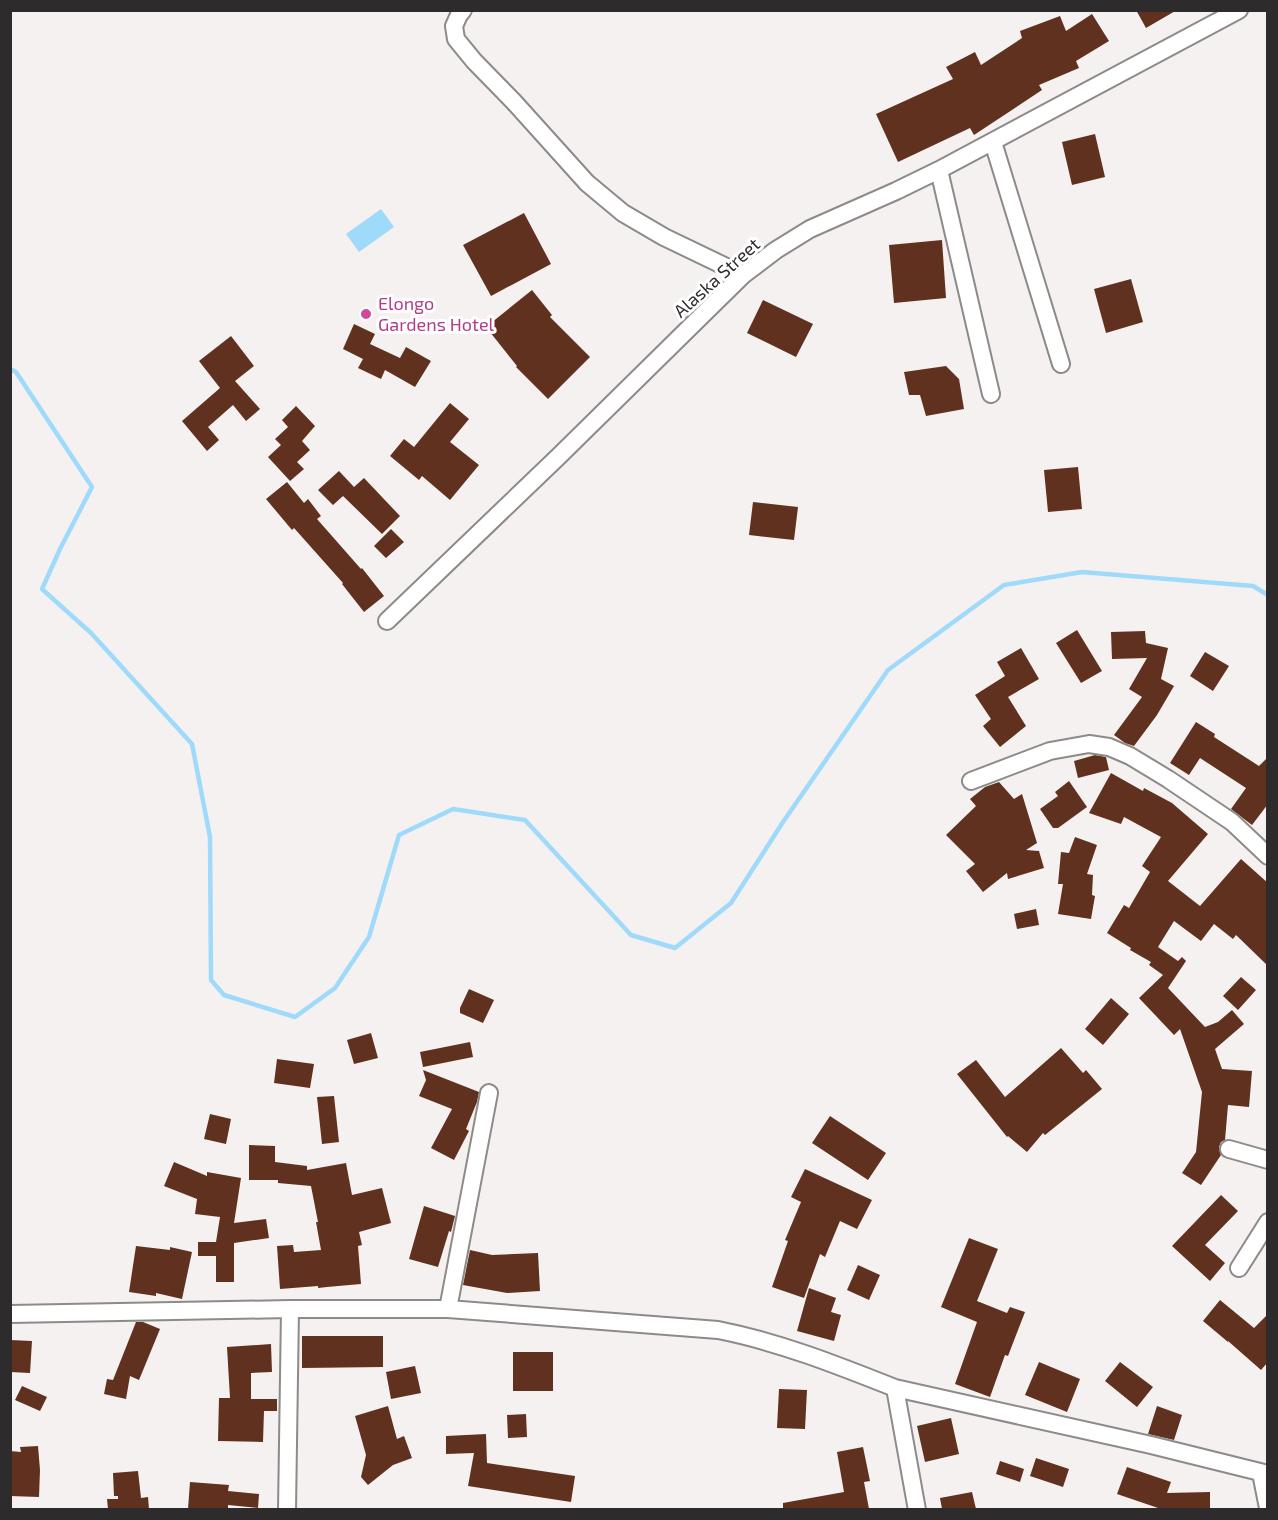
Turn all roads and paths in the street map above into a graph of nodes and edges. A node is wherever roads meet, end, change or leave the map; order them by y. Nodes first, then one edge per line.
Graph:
1 (463, 10) edge
2 (1239, 10) edge
3 (993, 142) junction
4 (939, 170) junction
5 (743, 275) junction
6 (1061, 364) dead end
7 (991, 394) dead end
8 (387, 621) dead end
9 (971, 782) dead end
10 (1268, 855) edge
11 (489, 1093) dead end
12 (1229, 1149) dead end
13 (1268, 1160) edge
14 (1268, 1222) edge
15 (1239, 1268) dead end
16 (290, 1309) junction
17 (448, 1309) junction
18 (10, 1314) edge
19 (895, 1388) junction
20 (1264, 1474) edge
21 (1268, 1508) edge
22 (287, 1509) edge
23 (917, 1509) edge

1 - 5 street
2 - 3 street, Alaska Street
3 - 4 street, Alaska Street
3 - 6 street
4 - 5 street, Alaska Street
4 - 7 street
5 - 8 street, Alaska Street
9 - 10 street
11 - 17 street
12 - 13 street
14 - 15 street
16 - 17 street
16 - 18 street
16 - 22 street
17 - 19 street
19 - 20 street
19 - 23 street
20 - 21 street

